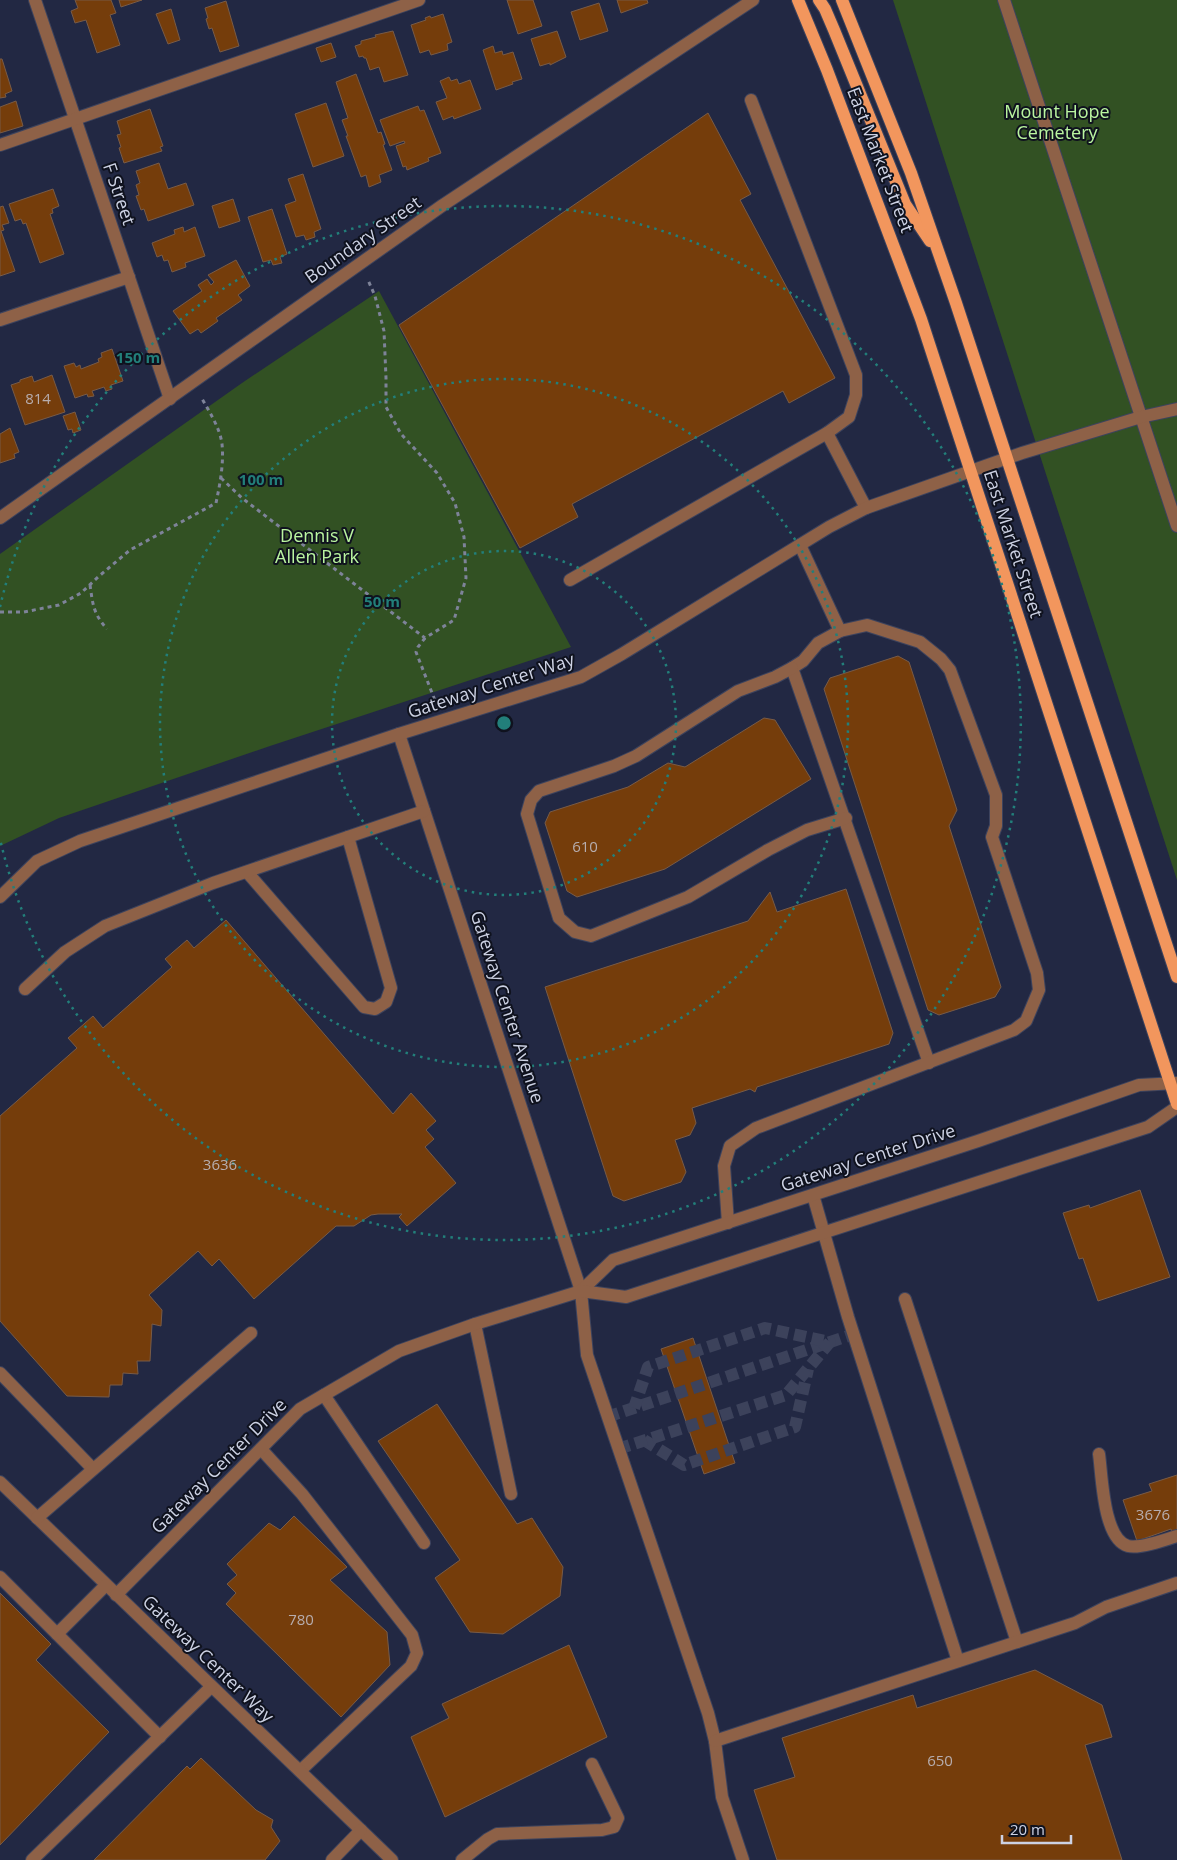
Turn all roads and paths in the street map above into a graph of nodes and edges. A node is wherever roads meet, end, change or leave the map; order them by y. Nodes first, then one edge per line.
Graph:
1 (35, 0) edge
2 (420, 0) edge
3 (753, 0) edge
4 (798, 0) edge
5 (818, 0) edge
6 (842, 0) edge
7 (1004, 0) edge
8 (751, 100) dead end
9 (76, 119) junction
10 (0, 145) edge
11 (940, 256) junction
12 (360, 264) junction
13 (129, 277) junction
14 (0, 320) edge
15 (193, 380) junction
16 (170, 399) junction
17 (1177, 409) edge
18 (1141, 417) junction
19 (827, 433) junction
20 (1006, 458) junction
21 (970, 471) junction
22 (220, 478) junction
23 (866, 508) junction
24 (0, 518) edge
25 (1177, 526) edge
26 (800, 545) junction
27 (570, 580) dead end
28 (90, 585) junction
29 (0, 612) edge
30 (107, 629) dead end
31 (840, 631) junction
32 (425, 638) junction
33 (792, 668) junction
34 (441, 721) junction
35 (399, 734) junction
36 (424, 810) junction
37 (846, 818) junction
38 (348, 836) junction
39 (247, 872) junction
40 (0, 897) edge
41 (1177, 977) edge
42 (25, 989) dead end
43 (929, 1063) junction
44 (1174, 1083) edge
45 (1177, 1106) edge
46 (813, 1196) junction
47 (728, 1223) junction
48 (824, 1233) junction
49 (581, 1291) junction
50 (904, 1299) dead end
51 (475, 1324) junction
52 (251, 1333) dead end
53 (0, 1373) edge
54 (324, 1395) junction
55 (261, 1448) junction
56 (1099, 1454) dead end
57 (92, 1469) junction
58 (0, 1482) edge
59 (511, 1494) dead end
60 (37, 1518) junction
61 (1177, 1536) edge
62 (424, 1543) dead end
63 (0, 1576) edge
64 (1177, 1583) edge
65 (106, 1585) junction
66 (116, 1595) junction
67 (57, 1634) junction
68 (1017, 1642) junction
69 (958, 1662) junction
70 (211, 1687) junction
71 (160, 1736) junction
72 (715, 1741) junction
73 (592, 1764) dead end
74 (300, 1772) junction
75 (361, 1830) junction
76 (32, 1860) edge
77 (332, 1860) edge
78 (392, 1860) edge
79 (462, 1860) edge
80 (743, 1860) edge

1 - 9 street, F Street
2 - 9 street
3 - 12 street, Boundary Street
4 - 21 main road, East Market Street
5 - 11 main road
6 - 11 main road, East Market Street
7 - 18 street
8 - 19 street
9 - 10 street
9 - 13 street, F Street
11 - 20 main road, East Market Street
12 - 15 street, Boundary Street
12 - 32 path
13 - 14 street
13 - 16 street, F Street
15 - 16 street, Boundary Street
15 - 22 path
16 - 24 street, Boundary Street
17 - 18 street, Gateway Center Way
18 - 20 street, Gateway Center Way
18 - 25 street
19 - 23 street
19 - 27 street
20 - 21 street, Gateway Center Way
20 - 41 main road, East Market Street
21 - 23 street, Gateway Center Way
21 - 44 main road, East Market Street
22 - 28 path
22 - 32 path
23 - 26 street, Gateway Center Way
26 - 31 street
26 - 34 street, Gateway Center Way
28 - 29 path
28 - 30 path
31 - 33 street
31 - 43 street
32 - 34 path
33 - 37 street
33 - 37 street
34 - 35 street, Gateway Center Way
35 - 36 street, Gateway Center Avenue
35 - 40 street, Gateway Center Way
36 - 38 street
36 - 49 street, Gateway Center Avenue
37 - 43 street
38 - 39 street
38 - 39 street
39 - 42 street
43 - 47 street
44 - 45 main road, East Market Street
44 - 46 street, Gateway Center Drive
45 - 48 street, Gateway Center Drive
46 - 47 street, Gateway Center Drive
46 - 48 street
47 - 49 street, Gateway Center Drive
48 - 49 street, Gateway Center Drive
48 - 69 street
49 - 51 street, Gateway Center Drive
49 - 72 street, Gateway Center Avenue
50 - 68 street
51 - 54 street, Gateway Center Drive
51 - 59 street
52 - 57 street
53 - 57 street
54 - 55 street, Gateway Center Drive
54 - 62 street
55 - 66 street, Gateway Center Drive
55 - 74 street
56 - 61 street
57 - 60 street
58 - 60 street, Gateway Center Way
60 - 65 street, Gateway Center Way
63 - 67 street
64 - 68 street
65 - 66 street, Gateway Center Way
65 - 67 street
66 - 70 street, Gateway Center Way
67 - 71 street
68 - 69 street
69 - 72 street
70 - 71 street
70 - 74 street, Gateway Center Way
71 - 76 street
72 - 80 street, Gateway Center Avenue
73 - 79 street
74 - 75 street, Gateway Center Way
75 - 77 street
75 - 78 street, Gateway Center Way

